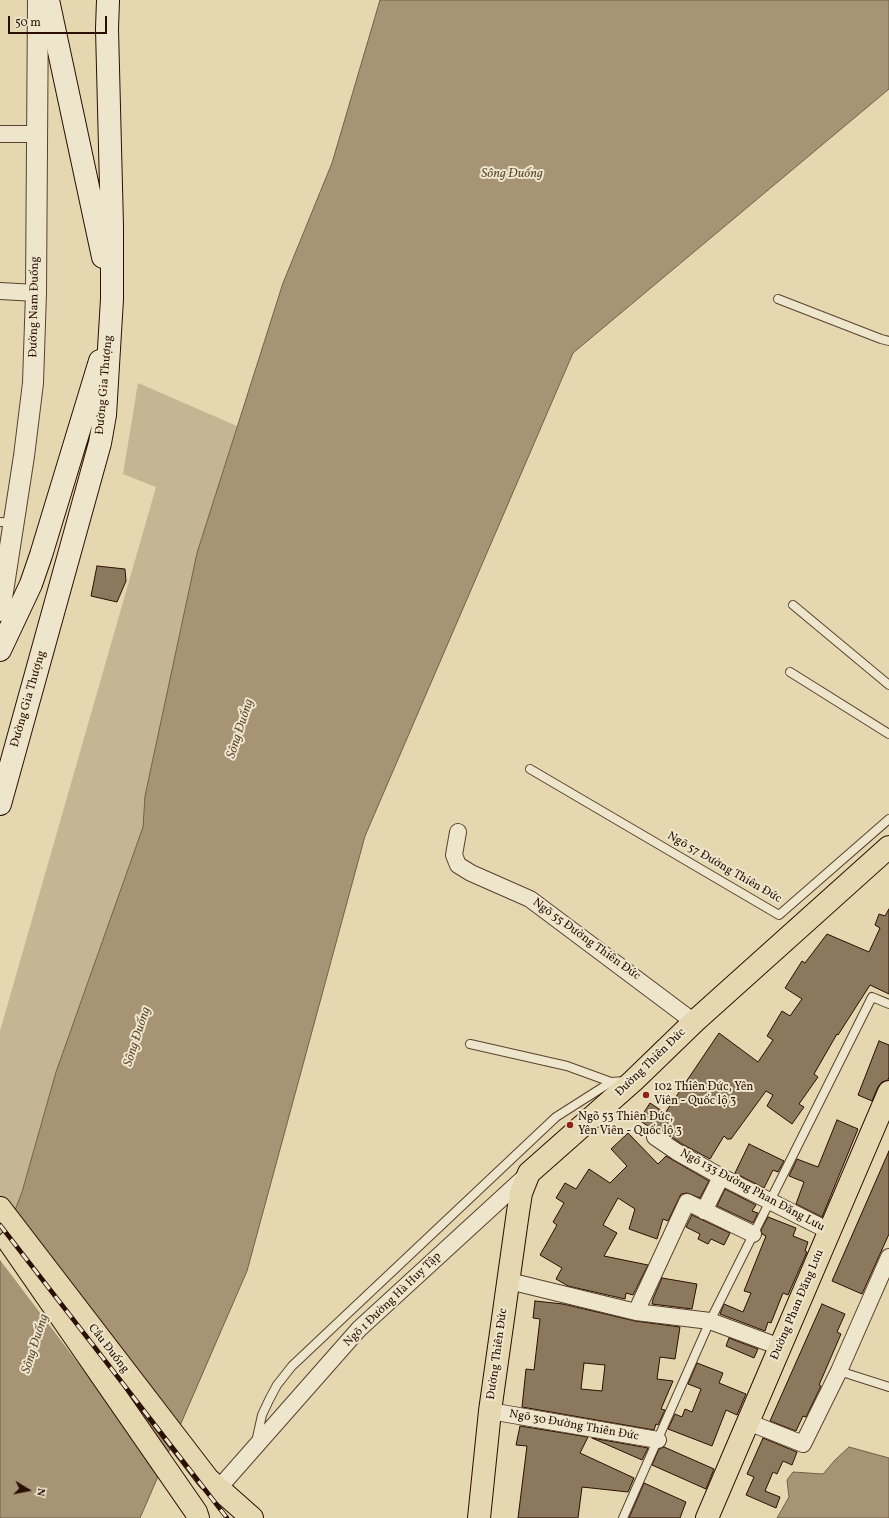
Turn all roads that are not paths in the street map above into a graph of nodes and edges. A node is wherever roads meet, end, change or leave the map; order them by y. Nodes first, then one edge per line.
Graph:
1 (38, 0) edge
2 (48, 0) edge
3 (108, 0) edge
4 (0, 134) edge
5 (37, 134) junction
6 (0, 291) edge
7 (36, 293) junction
8 (112, 299) junction
9 (778, 299) dead end
10 (110, 328) junction
11 (889, 341) edge
12 (7, 522) edge
13 (793, 605) dead end
14 (0, 611) edge
15 (0, 650) edge
16 (790, 672) dead end
17 (889, 685) edge
18 (889, 734) edge
19 (530, 769) dead end
20 (0, 804) edge
21 (889, 820) edge
22 (458, 832) dead end
23 (889, 847) edge
24 (889, 1004) edge
25 (694, 1022) junction
26 (470, 1044) dead end
27 (633, 1081) junction
28 (611, 1082) junction
29 (889, 1092) edge
30 (655, 1137) dead end
31 (529, 1173) junction
32 (721, 1177) junction
33 (769, 1202) junction
34 (0, 1208) edge
35 (704, 1211) junction
36 (0, 1230) edge
37 (829, 1231) junction
38 (753, 1234) junction
39 (889, 1257) edge
40 (509, 1281) junction
41 (636, 1312) junction
42 (710, 1321) junction
43 (780, 1347) junction
44 (839, 1371) junction
45 (889, 1387) edge
46 (490, 1412) junction
47 (748, 1422) junction
48 (658, 1440) junction
49 (255, 1447) junction
50 (218, 1489) junction
51 (476, 1512) edge
52 (197, 1515) edge
53 (252, 1518) edge
54 (622, 1518) edge
55 (707, 1518) edge

1 - 5 street, Đường Nam Đuống
2 - 8 main road
3 - 8 main road, Đường Gia Thượng
4 - 5 street
5 - 7 street, Đường Nam Đuống
6 - 7 street
7 - 12 street, Đường Nam Đuống
8 - 10 main road, Đường Gia Thượng
9 - 11 lane
10 - 15 main road
10 - 20 main road, Đường Gia Thượng
12 - 14 street, Đường Nam Đuống
13 - 17 lane
16 - 18 lane
19 - 21 lane, Ngõ 57 Đường Thiên Đức
22 - 25 street, Ngõ 55 Đường Thiên Đức
23 - 25 main road, Đường Thiên Đức
24 - 33 lane
25 - 27 main road, Đường Thiên Đức
26 - 28 lane
27 - 28 lane
27 - 31 main road, Đường Thiên Đức
28 - 49 lane
29 - 37 main road, Đường Phan Đăng Lưu
30 - 32 street, Ngõ 133 Đường Phan Đăng Lưu
31 - 40 main road, Đường Thiên Đức
31 - 49 street, Ngõ 1 Đường Hà Huy Tập
32 - 33 street, Ngõ 133 Đường Phan Đăng Lưu
32 - 35 street
33 - 37 street, Ngõ 133 Đường Phan Đăng Lưu
33 - 38 lane
34 - 50 main road, Cầu Đuống
35 - 38 street
35 - 41 street
36 - 52 main road, Cầu Đuống
37 - 43 main road, Đường Phan Đăng Lưu
38 - 42 lane
39 - 44 street
40 - 41 street
40 - 46 main road, Đường Thiên Đức
41 - 42 street
42 - 43 street
42 - 48 lane
43 - 47 main road, Đường Phan Đăng Lưu
44 - 45 lane
44 - 47 street
46 - 48 street, Ngõ 30 Đường Thiên Đức
46 - 51 main road, Đường Thiên Đức
47 - 55 main road, Đường Phan Đăng Lưu
48 - 54 lane
49 - 50 street, Ngõ 1 Đường Hà Huy Tập
50 - 53 main road, Cầu Đuống

